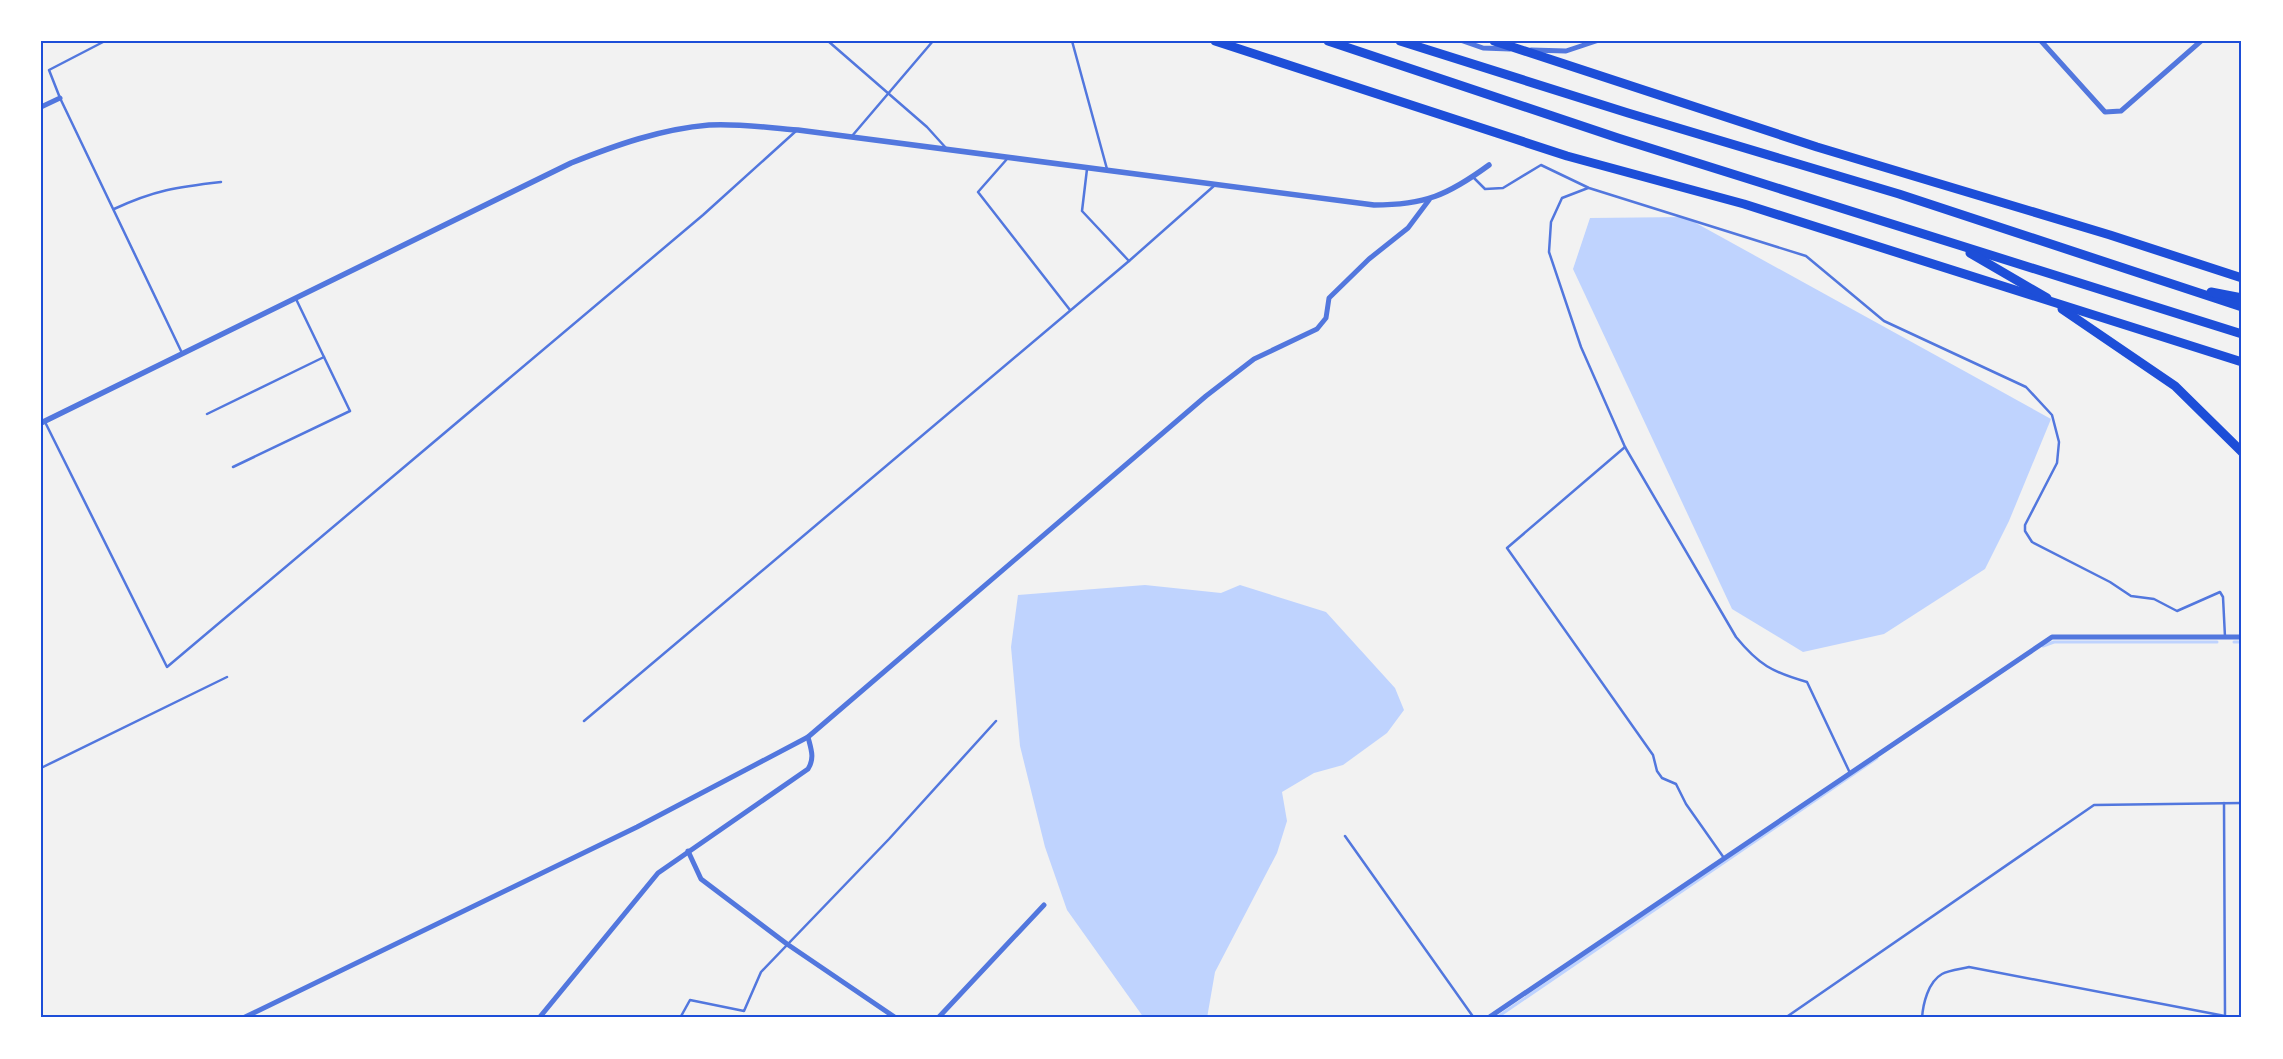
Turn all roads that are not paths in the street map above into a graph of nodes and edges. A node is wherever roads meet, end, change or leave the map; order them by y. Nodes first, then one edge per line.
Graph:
1 (105, 41) edge
2 (828, 41) edge
3 (932, 41) edge
4 (1072, 41) edge
5 (1215, 41) edge
6 (1328, 41) edge
7 (1400, 41) edge
8 (1464, 41) edge
9 (1494, 41) edge
10 (1596, 41) edge
11 (2042, 41) edge
12 (2201, 41) edge
13 (888, 93) junction
14 (60, 98) junction
15 (41, 107) edge
16 (798, 130) junction
17 (852, 136) junction
18 (946, 148) junction
19 (1010, 156) junction
20 (1489, 165) dead end
21 (1087, 167) junction
22 (1107, 170) junction
23 (1473, 177) junction
24 (222, 182) dead end
25 (1215, 185) junction
26 (1589, 188) junction
27 (1429, 200) junction
28 (114, 209) junction
29 (1955, 244) junction
30 (1129, 261) junction
31 (2242, 278) edge
32 (2167, 283) junction
33 (296, 298) junction
34 (2242, 298) edge
35 (2242, 306) edge
36 (1070, 310) junction
37 (2242, 334) edge
38 (182, 353) junction
39 (324, 357) junction
40 (2242, 362) edge
41 (207, 414) dead end
42 (43, 422) edge
43 (1625, 447) junction
44 (2242, 452) edge
45 (233, 467) dead end
46 (2225, 637) junction
47 (2242, 637) edge
48 (227, 677) dead end
49 (584, 722) dead end
50 (996, 722) dead end
51 (808, 737) junction
52 (41, 768) edge
53 (1850, 773) junction
54 (2224, 803) junction
55 (2242, 803) edge
56 (1346, 836) dead end
57 (688, 851) junction
58 (1724, 858) junction
59 (1044, 904) dead end
60 (787, 944) junction
61 (243, 1018) edge
62 (539, 1018) edge
63 (680, 1018) edge
64 (896, 1018) edge
65 (938, 1018) edge
66 (1474, 1018) edge
67 (1488, 1018) edge
68 (1785, 1018) edge
69 (1922, 1018) edge

1 - 14 lane
2 - 13 lane
3 - 13 lane
4 - 22 lane
5 - 40 highway
6 - 29 highway
7 - 32 highway
8 - 10 street
9 - 31 highway
11 - 12 street
13 - 17 lane
13 - 18 lane
14 - 15 street
14 - 28 lane
16 - 17 street
16 - 33 street
16 - 42 lane
17 - 18 street
18 - 19 street
19 - 21 street
19 - 36 lane
20 - 23 street
21 - 22 street
21 - 30 lane
22 - 25 street
23 - 26 lane
23 - 27 street
24 - 28 lane
25 - 27 street
25 - 30 lane
26 - 43 lane
26 - 46 lane
27 - 51 street
28 - 38 lane
29 - 37 highway
29 - 44 highway
30 - 36 lane
32 - 34 highway
32 - 35 highway
33 - 38 street
33 - 39 lane
36 - 49 lane
38 - 42 street
39 - 41 lane
39 - 45 lane
43 - 53 lane
43 - 58 lane
46 - 47 street
46 - 53 street
48 - 52 lane
50 - 60 lane
51 - 57 street
51 - 61 street
53 - 58 street
54 - 55 lane
54 - 68 lane
54 - 69 lane
56 - 66 lane
57 - 60 street
57 - 62 street
58 - 67 street
59 - 65 street
60 - 63 lane
60 - 64 street

